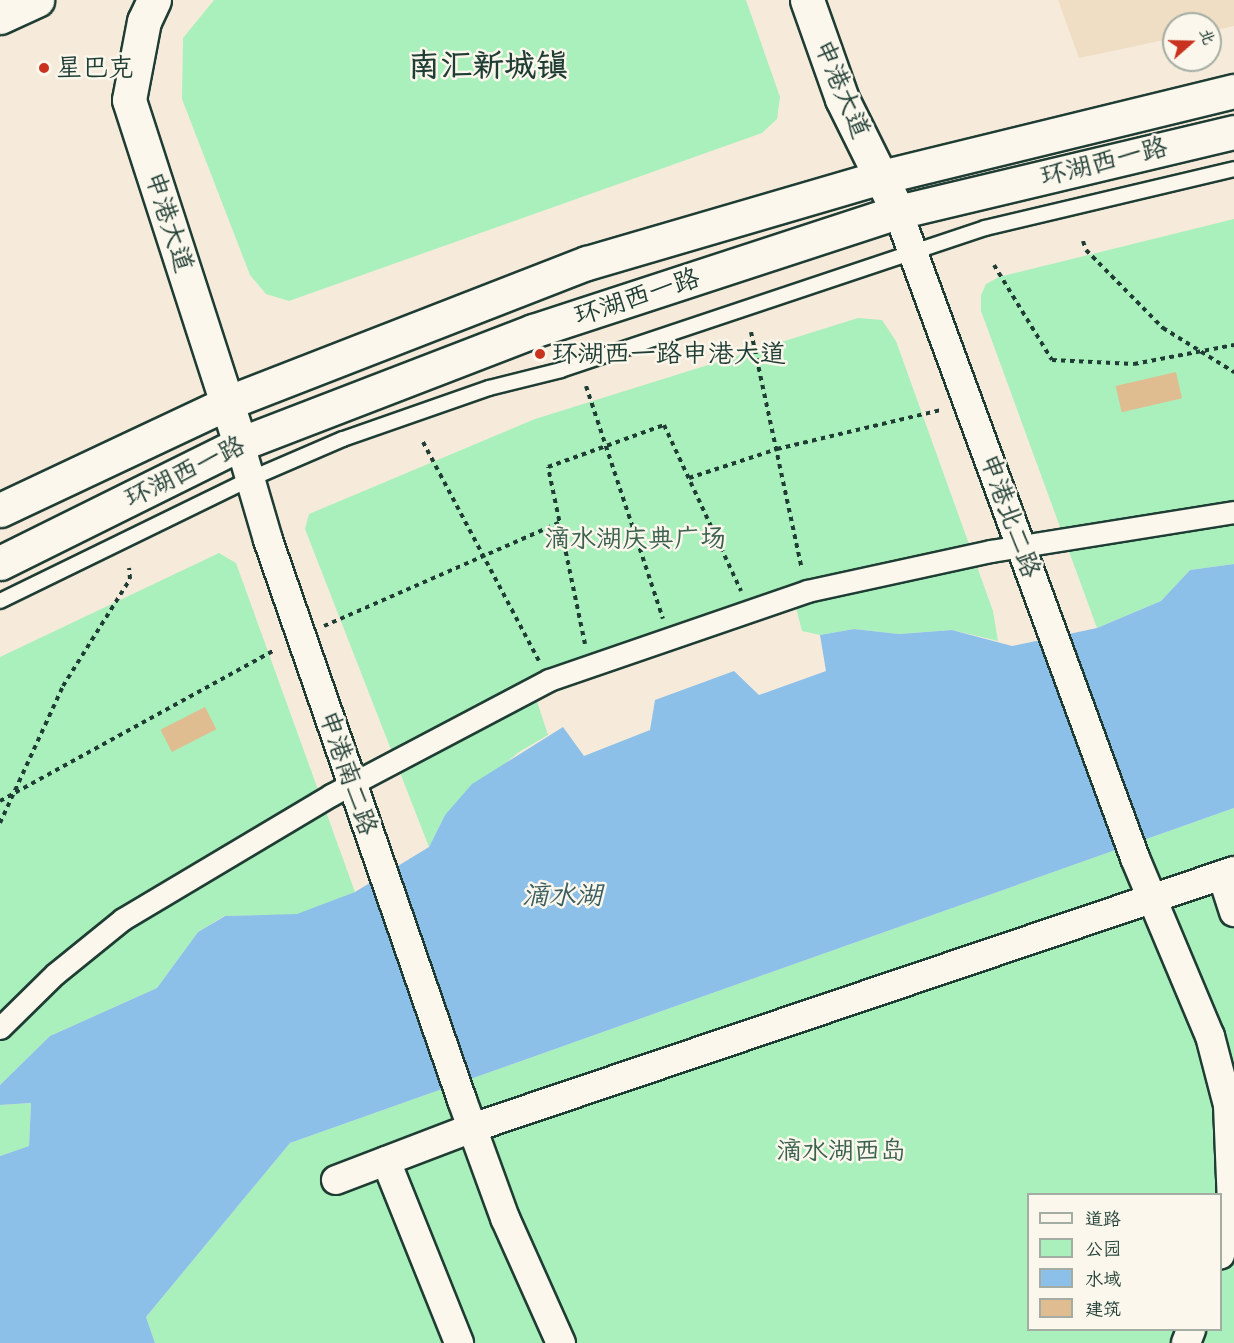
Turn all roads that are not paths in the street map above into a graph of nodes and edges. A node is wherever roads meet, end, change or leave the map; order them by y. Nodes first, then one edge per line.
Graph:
1 (37, 0) edge
2 (154, 0) edge
3 (807, 0) edge
4 (0, 17) edge
5 (1234, 91) edge
6 (1234, 132) edge
7 (1234, 169) edge
8 (881, 177) junction
9 (898, 212) junction
10 (914, 251) junction
11 (227, 403) junction
12 (240, 444) junction
13 (250, 479) junction
14 (0, 510) edge
15 (1234, 512) edge
16 (1020, 546) junction
17 (0, 563) edge
18 (0, 601) edge
19 (351, 784) junction
20 (1228, 873) edge
21 (1152, 899) junction
22 (1234, 912) edge
23 (0, 1028) edge
24 (472, 1128) junction
25 (386, 1161) junction
26 (336, 1180) dead end
27 (1222, 1250) edge
28 (459, 1343) edge
29 (561, 1343) edge

1 - 4 main road
2 - 11 main road, 申港大道
3 - 8 main road, 申港大道
5 - 8 main road, 环湖西一路
6 - 9 main road, 环湖西一路
7 - 10 lane
8 - 9 main road, 申港北二路
8 - 11 main road, 环湖西一路
9 - 10 street, 申港北二路
9 - 12 main road, 环湖西一路
10 - 13 lane
10 - 16 street, 申港北二路
11 - 12 main road, 申港大道
11 - 14 main road, 环湖西一路
12 - 13 street, 申港南二路
12 - 17 main road, 环湖西一路
13 - 18 lane
13 - 19 street, 申港南二路
15 - 16 street
16 - 19 street
16 - 21 street, 申港北二路
19 - 23 street
19 - 24 street, 申港南二路
20 - 21 street
20 - 22 street
21 - 24 street
21 - 27 street, 申港北二路
24 - 25 street
24 - 29 street, 申港南二路
25 - 26 street
25 - 28 street

